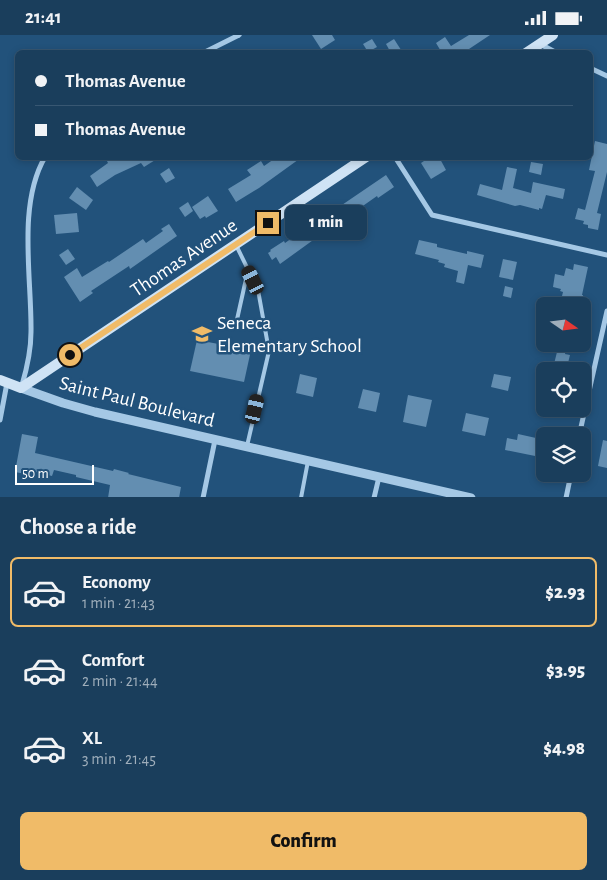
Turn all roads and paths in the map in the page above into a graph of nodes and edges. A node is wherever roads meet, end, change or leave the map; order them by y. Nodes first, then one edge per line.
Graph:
1 (239, 35) edge
2 (553, 35) edge
3 (539, 44) junction
4 (209, 50) edge
5 (530, 50) edge
6 (551, 50) edge
7 (593, 69) edge
8 (607, 76) edge
9 (44, 160) edge
10 (362, 160) edge
11 (397, 160) edge
12 (236, 245) junction
13 (607, 255) edge
14 (248, 270) junction
15 (607, 311) edge
16 (236, 324) dead end
17 (4, 381) edge
18 (21, 388) junction
19 (0, 421) edge
20 (581, 427) edge
21 (215, 440) junction
22 (246, 447) junction
23 (308, 461) junction
24 (379, 477) junction
25 (569, 482) edge
26 (202, 497) edge
27 (300, 497) edge
28 (374, 497) edge
29 (471, 497) edge
30 (566, 497) edge

1 - 4 street
2 - 3 main road
3 - 5 main road
3 - 6 street
7 - 8 street
9 - 18 street
10 - 12 main road, Thomas Avenue
11 - 13 street
12 - 14 lane
12 - 18 main road, Thomas Avenue
14 - 16 lane
14 - 22 lane
15 - 20 street
17 - 18 main road, Saint Paul Boulevard
17 - 19 street
18 - 21 street, Saint Paul Boulevard
21 - 22 street, Saint Paul Boulevard
21 - 26 street
22 - 23 street, Saint Paul Boulevard
23 - 24 street, Saint Paul Boulevard
23 - 27 lane
24 - 28 street
24 - 29 street, Saint Paul Boulevard
25 - 30 street

